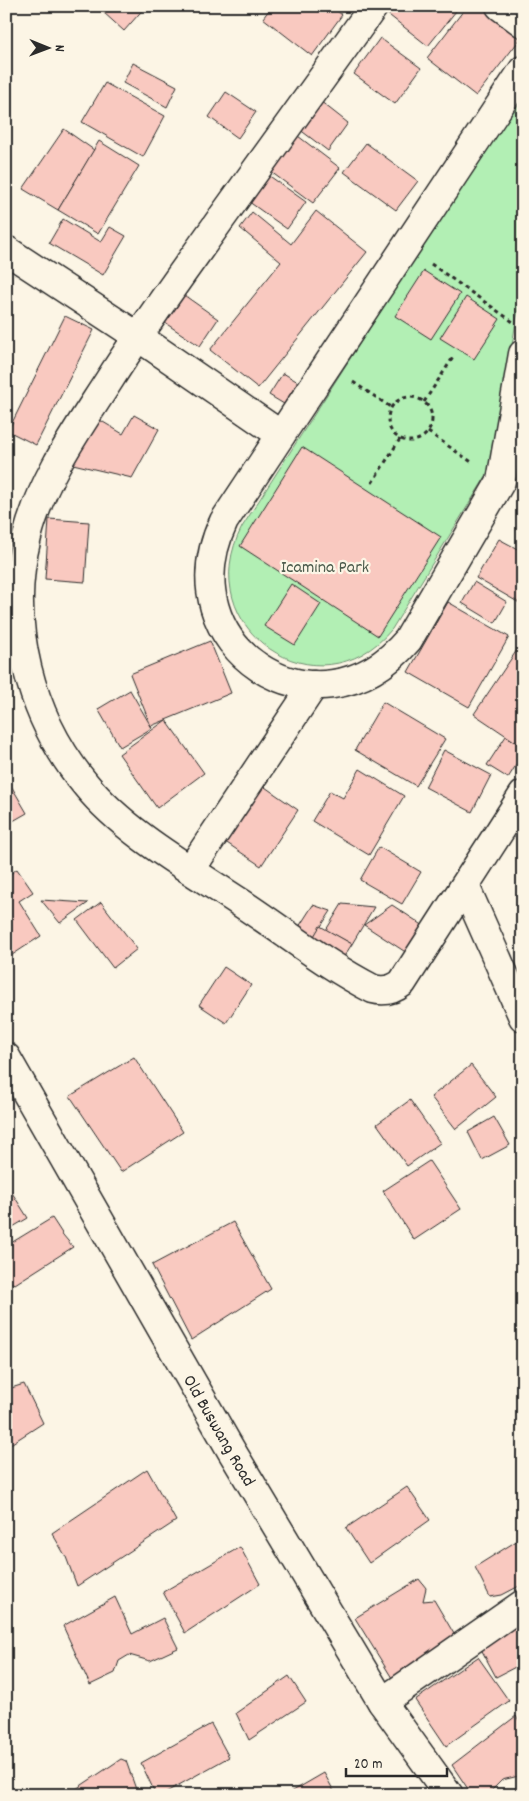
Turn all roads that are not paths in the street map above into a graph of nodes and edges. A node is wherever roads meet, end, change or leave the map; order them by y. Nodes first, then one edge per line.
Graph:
1 (374, 6) edge
2 (500, 6) edge
3 (523, 23) edge
4 (523, 70) edge
5 (6, 250) edge
6 (137, 336) junction
7 (523, 354) edge
8 (281, 435) junction
9 (314, 685) junction
10 (523, 795) edge
11 (191, 869) junction
12 (465, 886) junction
13 (523, 1017) edge
14 (6, 1056) edge
15 (523, 1604) edge
16 (382, 1702) junction
17 (449, 1795) edge

1 - 6 street
2 - 3 street
4 - 8 street
5 - 6 street
6 - 8 street
6 - 11 street
7 - 9 street
8 - 9 street
9 - 11 street
10 - 12 street
11 - 12 street
12 - 13 street
14 - 16 street, Old Buswang Road
15 - 16 street
16 - 17 street, Old Buswang Road

